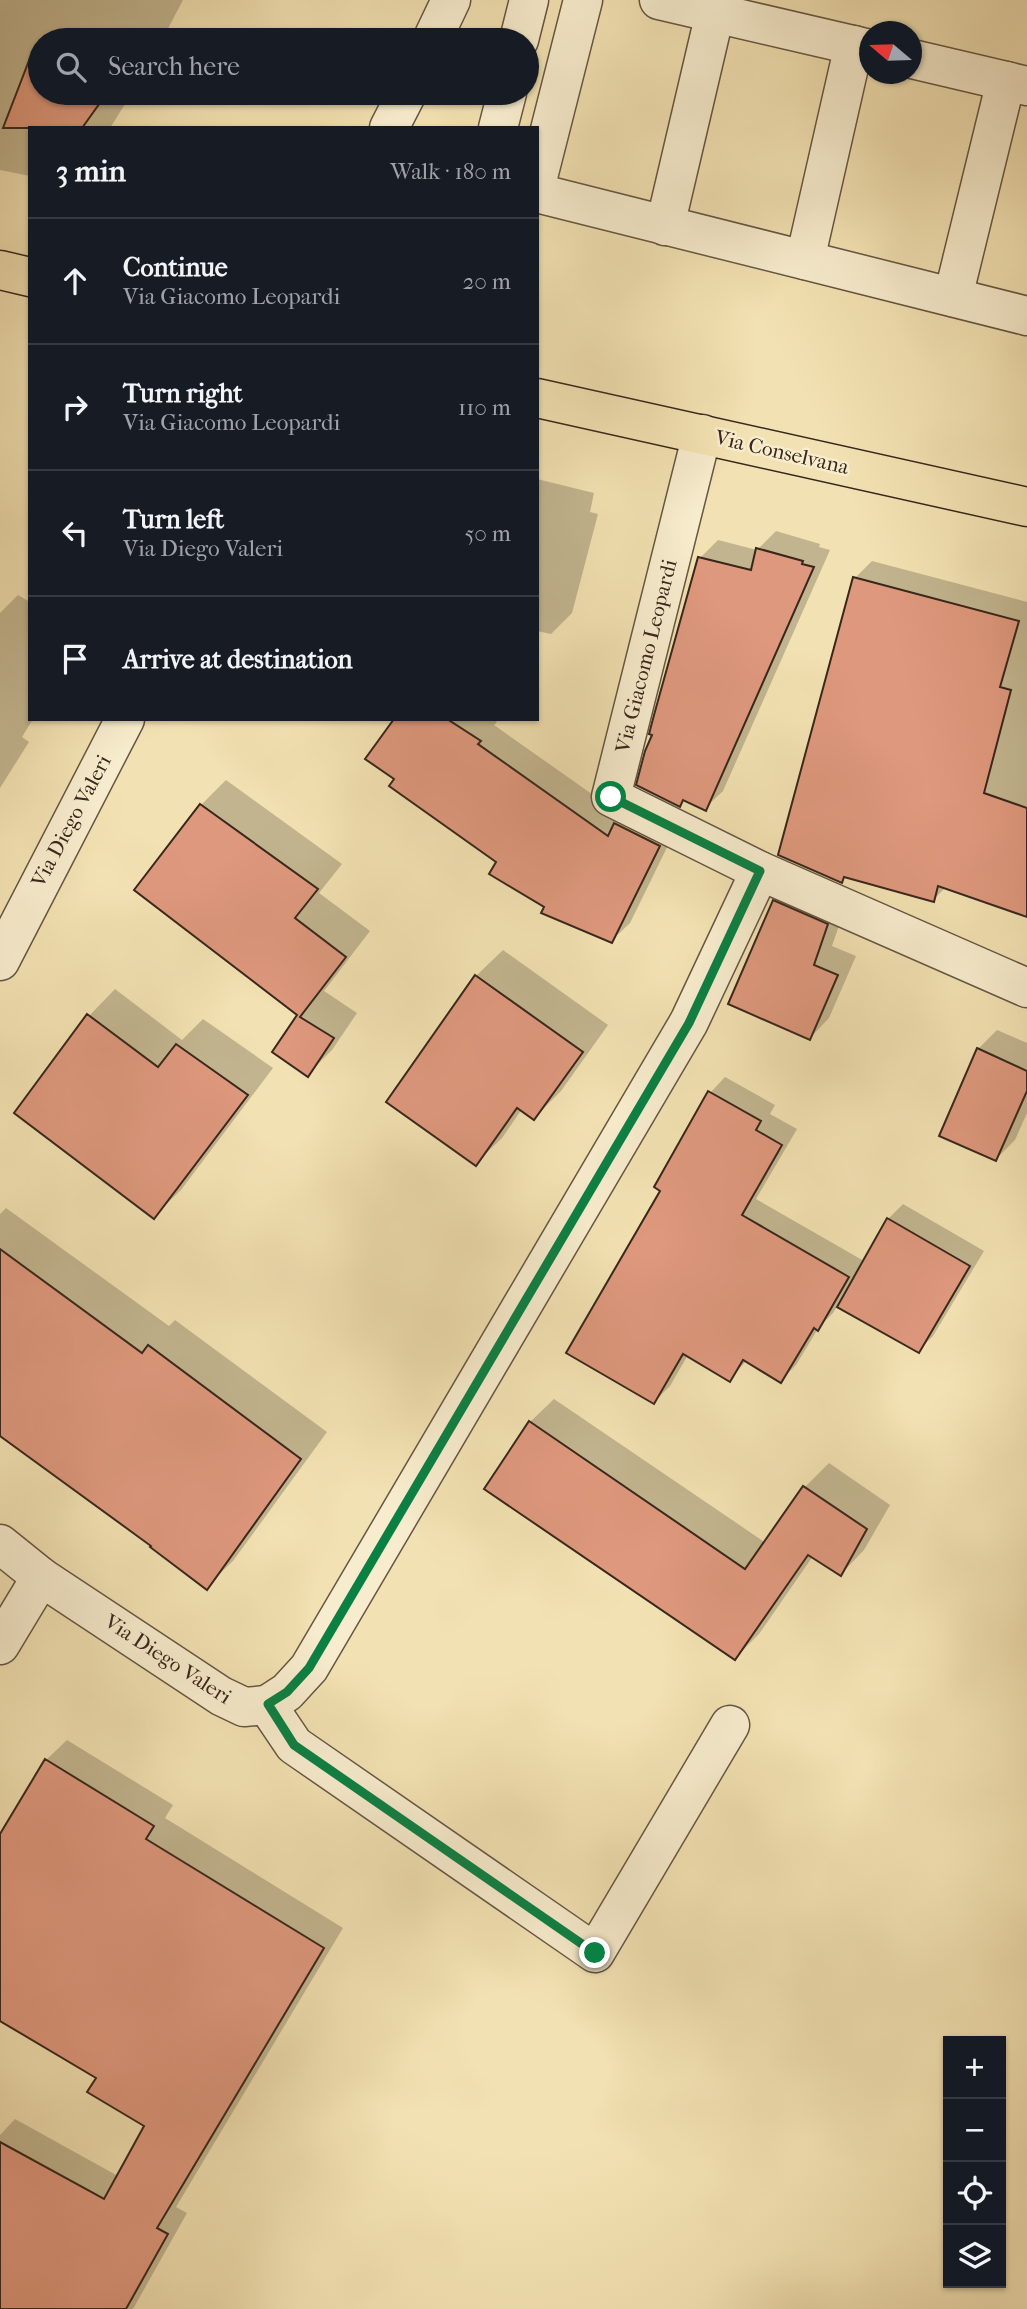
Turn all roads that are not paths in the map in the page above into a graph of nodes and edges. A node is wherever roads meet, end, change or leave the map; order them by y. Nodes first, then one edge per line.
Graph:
1 (451, 0) edge
2 (529, 0) edge
3 (583, 0) edge
4 (659, 0) edge
5 (715, 13) junction
6 (438, 28) edge
7 (522, 28) edge
8 (859, 46) edge
9 (859, 58) edge
10 (922, 61) edge
11 (1016, 83) edge
12 (401, 105) edge
13 (504, 105) edge
14 (390, 126) edge
15 (499, 126) edge
16 (539, 173) edge
17 (539, 194) edge
18 (665, 226) junction
19 (805, 260) junction
20 (0, 270) edge
21 (28, 277) edge
22 (953, 297) junction
23 (1027, 316) edge
24 (539, 398) edge
25 (702, 434) junction
26 (1027, 507) edge
27 (124, 721) edge
28 (760, 871) junction
29 (0, 961) edge
30 (1027, 988) edge
31 (0, 1544) edge
32 (41, 1577) junction
33 (0, 1645) edge
34 (268, 1704) junction
35 (730, 1726) dead end

1 - 6 street
2 - 7 street
3 - 16 street
4 - 5 street
5 - 8 street
5 - 18 street
9 - 19 street
10 - 11 street
11 - 22 street
12 - 14 street
13 - 15 street
17 - 18 street
18 - 19 street
19 - 22 street
20 - 21 main road
22 - 23 street
24 - 25 main road, Via Conselvana
25 - 26 main road, Via Conselvana
25 - 28 street, Via Giacomo Leopardi
27 - 29 street, Via Diego Valeri
28 - 30 street, Via Giacomo Leopardi
28 - 34 street
31 - 32 street, Via Diego Valeri
32 - 33 street
32 - 34 street, Via Diego Valeri
34 - 35 street

